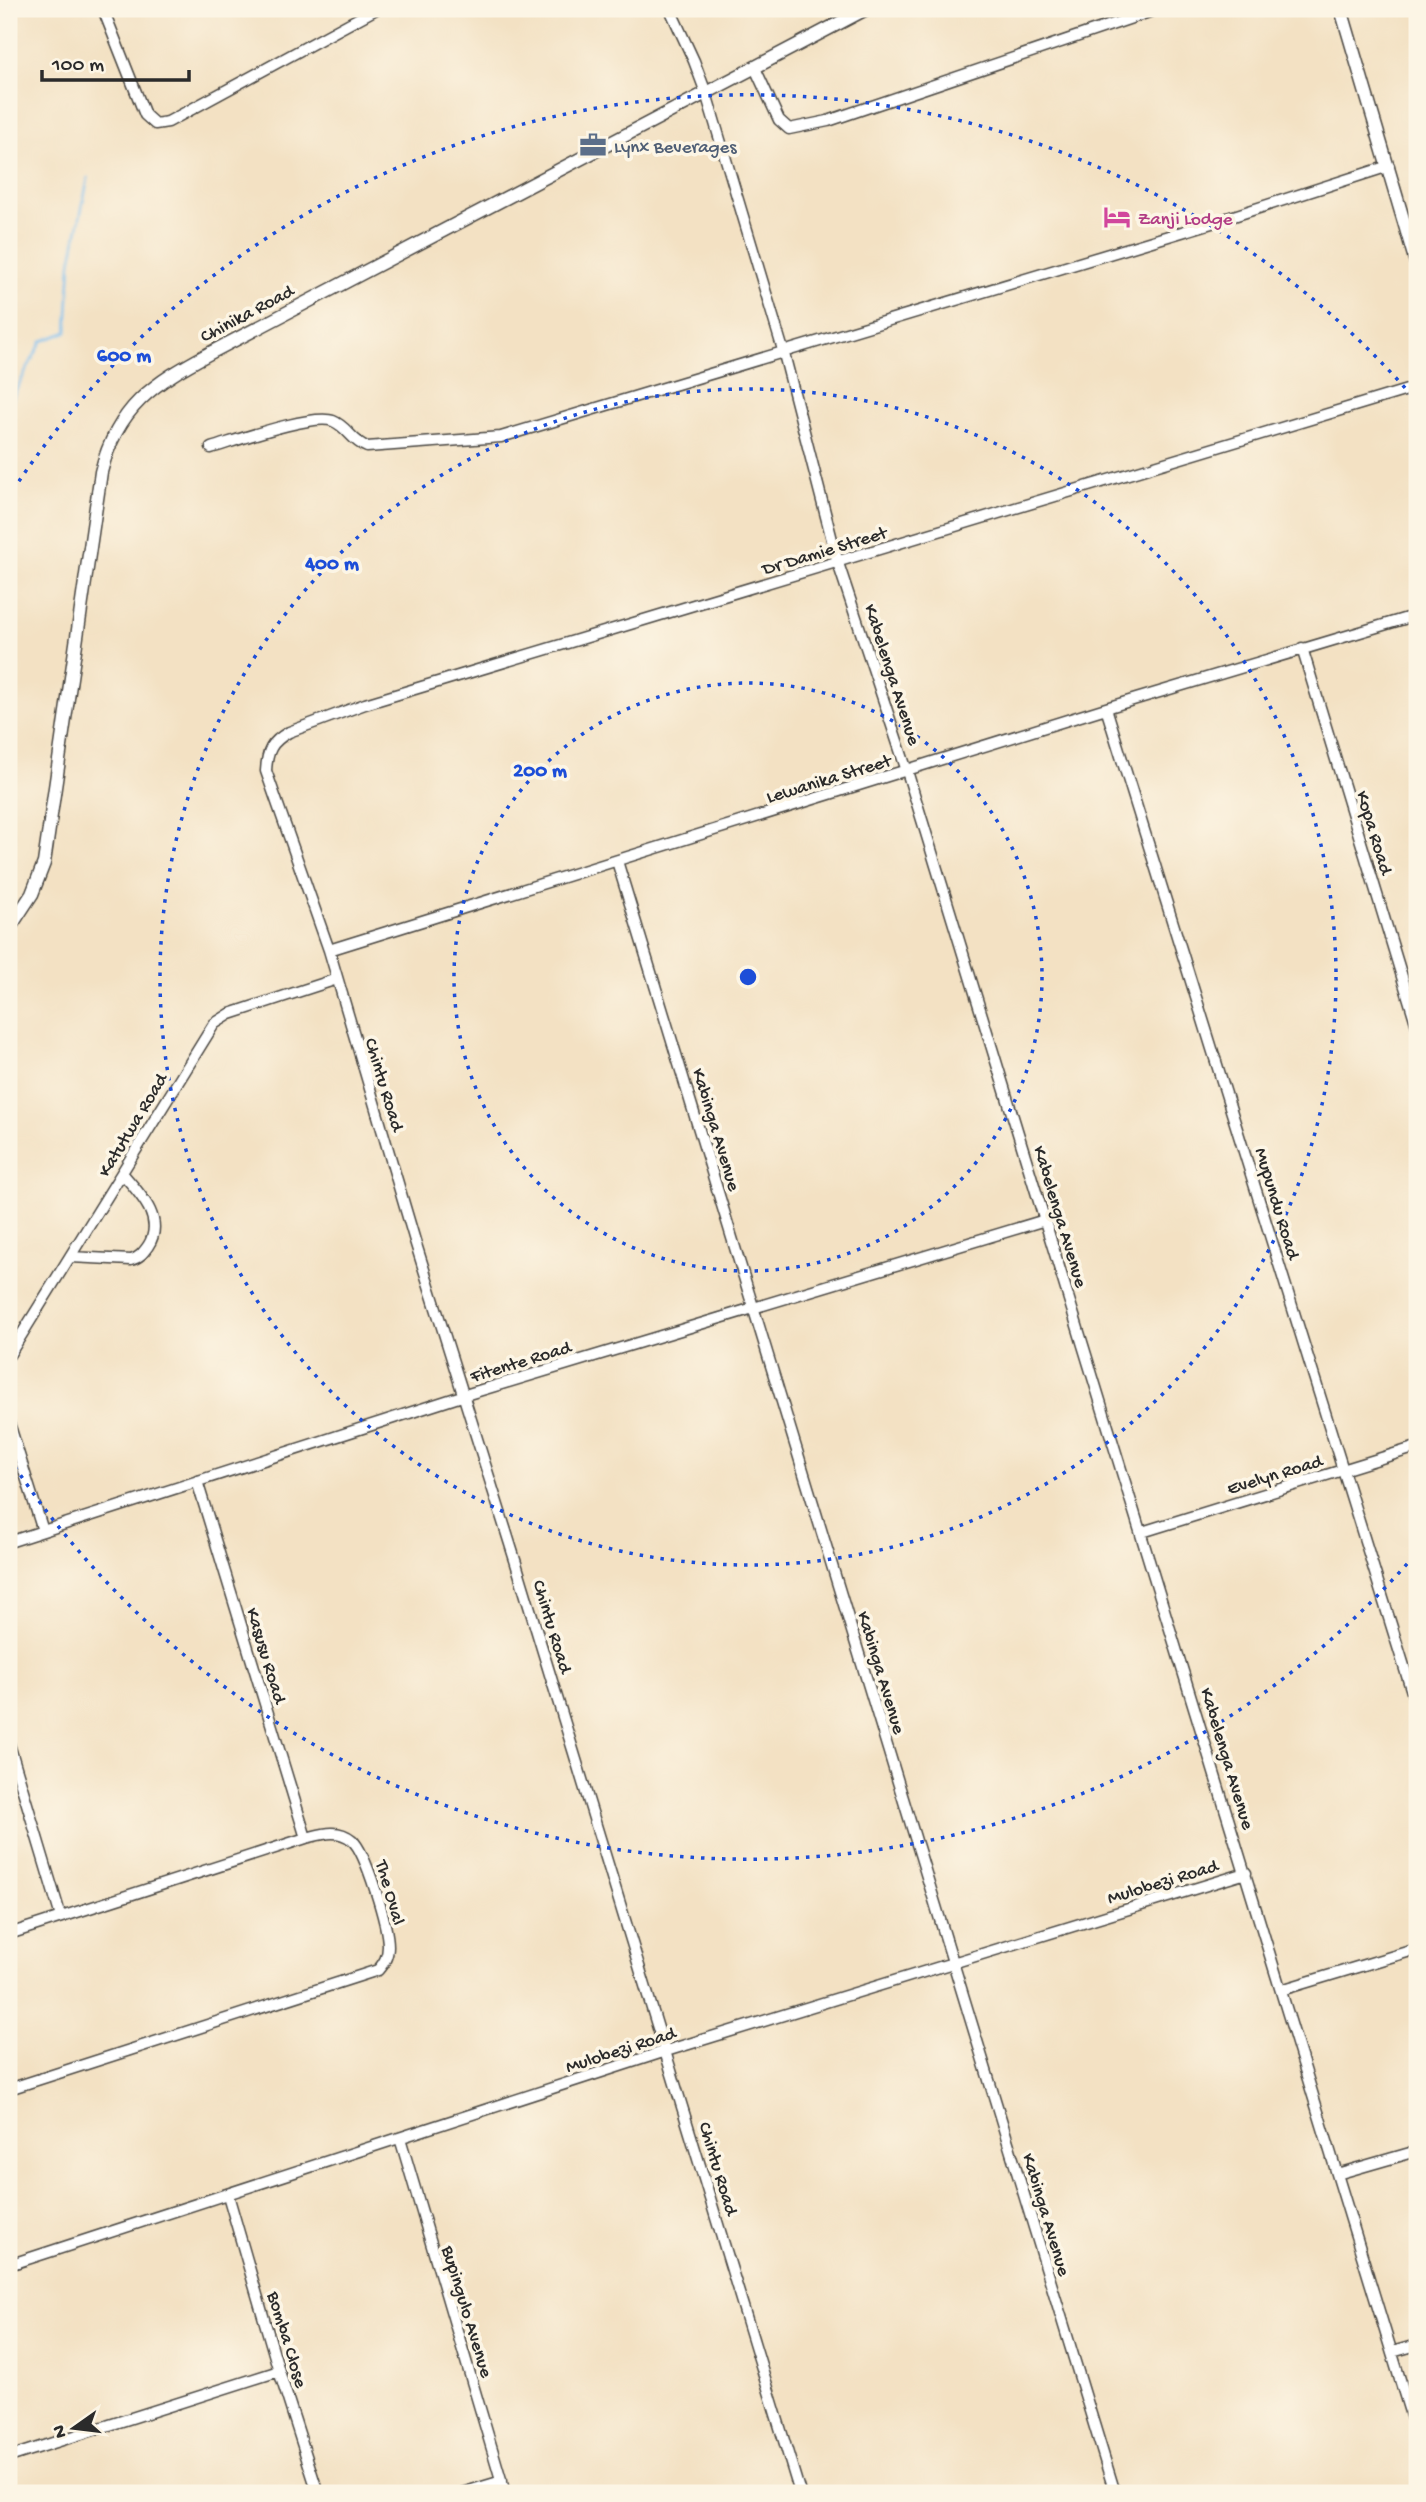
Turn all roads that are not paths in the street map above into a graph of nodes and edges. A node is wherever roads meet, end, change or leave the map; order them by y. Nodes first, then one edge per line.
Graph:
1 (103, 9) edge
2 (376, 9) edge
3 (670, 9) edge
4 (866, 9) edge
5 (1158, 9) edge
6 (1341, 9) edge
7 (755, 68) junction
8 (706, 93) junction
9 (1388, 166) junction
10 (1417, 266) edge
11 (783, 350) junction
12 (1417, 387) edge
13 (211, 448) dead end
14 (838, 563) junction
15 (1417, 614) edge
16 (1302, 649) junction
17 (1106, 708) junction
18 (267, 771) joint
19 (907, 771) junction
20 (617, 861) junction
21 (9, 929) edge
22 (329, 950) junction
23 (337, 979) junction
24 (1417, 1026) edge
25 (122, 1172) junction
26 (1045, 1220) junction
27 (70, 1257) junction
28 (753, 1307) junction
29 (9, 1355) edge
30 (464, 1395) junction
31 (9, 1423) edge
32 (1417, 1447) edge
33 (1344, 1470) junction
34 (197, 1481) junction
35 (43, 1531) junction
36 (1142, 1532) junction
37 (9, 1542) edge
38 (1417, 1709) edge
39 (9, 1744) edge
40 (306, 1838) junction
41 (1246, 1873) junction
42 (61, 1917) junction
43 (9, 1934) edge
44 (1417, 1949) edge
45 (953, 1963) junction
46 (1281, 1990) junction
47 (666, 2051) junction
48 (9, 2089) edge
49 (400, 2138) junction
50 (1417, 2151) edge
51 (1337, 2174) junction
52 (228, 2195) junction
53 (9, 2266) edge
54 (1417, 2345) edge
55 (1392, 2353) junction
56 (279, 2371) junction
57 (1417, 2435) edge
58 (9, 2457) edge
59 (502, 2481) junction
60 (318, 2493) edge
61 (462, 2493) edge
62 (505, 2493) edge
63 (800, 2493) edge
64 (1115, 2493) edge

1 - 2 street
3 - 8 street, Kabelenga Avenue
4 - 7 main road, Chinika Road
5 - 7 street
6 - 9 main road
7 - 8 main road, Chinika Road
8 - 11 street, Kabelenga Avenue
8 - 21 main road, Chinika Road
9 - 10 main road
9 - 11 street
11 - 13 street
11 - 14 street, Kabelenga Avenue
12 - 14 street, Dr Damie Street
14 - 18 street, Dr Damie Street
14 - 19 street, Kabelenga Avenue
15 - 16 street, Lewanika Street
16 - 17 street, Lewanika Street
16 - 24 street, Kopa Road
17 - 19 street, Lewanika Street
17 - 33 street, Mupundu Road
18 - 22 street, Chintu Road
19 - 20 street, Lewanika Street
19 - 26 street, Kabelenga Avenue
20 - 22 street, Lewanika Street
20 - 28 street, Kabinga Avenue
22 - 23 street, Chintu Road
23 - 25 street, Katutwa Road
23 - 30 street, Chintu Road
25 - 27 street, Katutwa Road
25 - 27 street
26 - 28 street, Fitente Road
26 - 36 street, Kabelenga Avenue
27 - 29 street, Katutwa Road
28 - 30 street, Fitente Road
28 - 45 street, Kabinga Avenue
30 - 34 street, Fitente Road
30 - 47 street, Chintu Road
31 - 35 street
32 - 33 street, Evelyn Road
33 - 36 street, Evelyn Road
33 - 38 street, Mupundu Road
34 - 35 street, Fitente Road
34 - 40 street, Kasusu Road
35 - 37 street, Fitente Road
36 - 41 street, Kabelenga Avenue
39 - 42 street
40 - 42 street, The Oval
40 - 48 street, The Oval
41 - 45 street, Mulobezi Road
41 - 46 street, Kabelenga Avenue
42 - 43 street, The Oval
44 - 46 street
45 - 47 street, Mulobezi Road
45 - 64 street, Kabinga Avenue
46 - 51 street, Kabelenga Avenue
47 - 49 street, Mulobezi Road
47 - 63 street, Chintu Road
49 - 52 street, Mulobezi Road
49 - 59 street, Bupingulo Avenue
50 - 51 street
51 - 55 street, Kabelenga Avenue
52 - 53 street, Mulobezi Road
52 - 56 street, Bomba Close
54 - 55 street
55 - 57 street, Kabelenga Avenue
56 - 58 street
56 - 60 street, Bomba Close
59 - 61 street
59 - 62 street, Bupingulo Avenue

